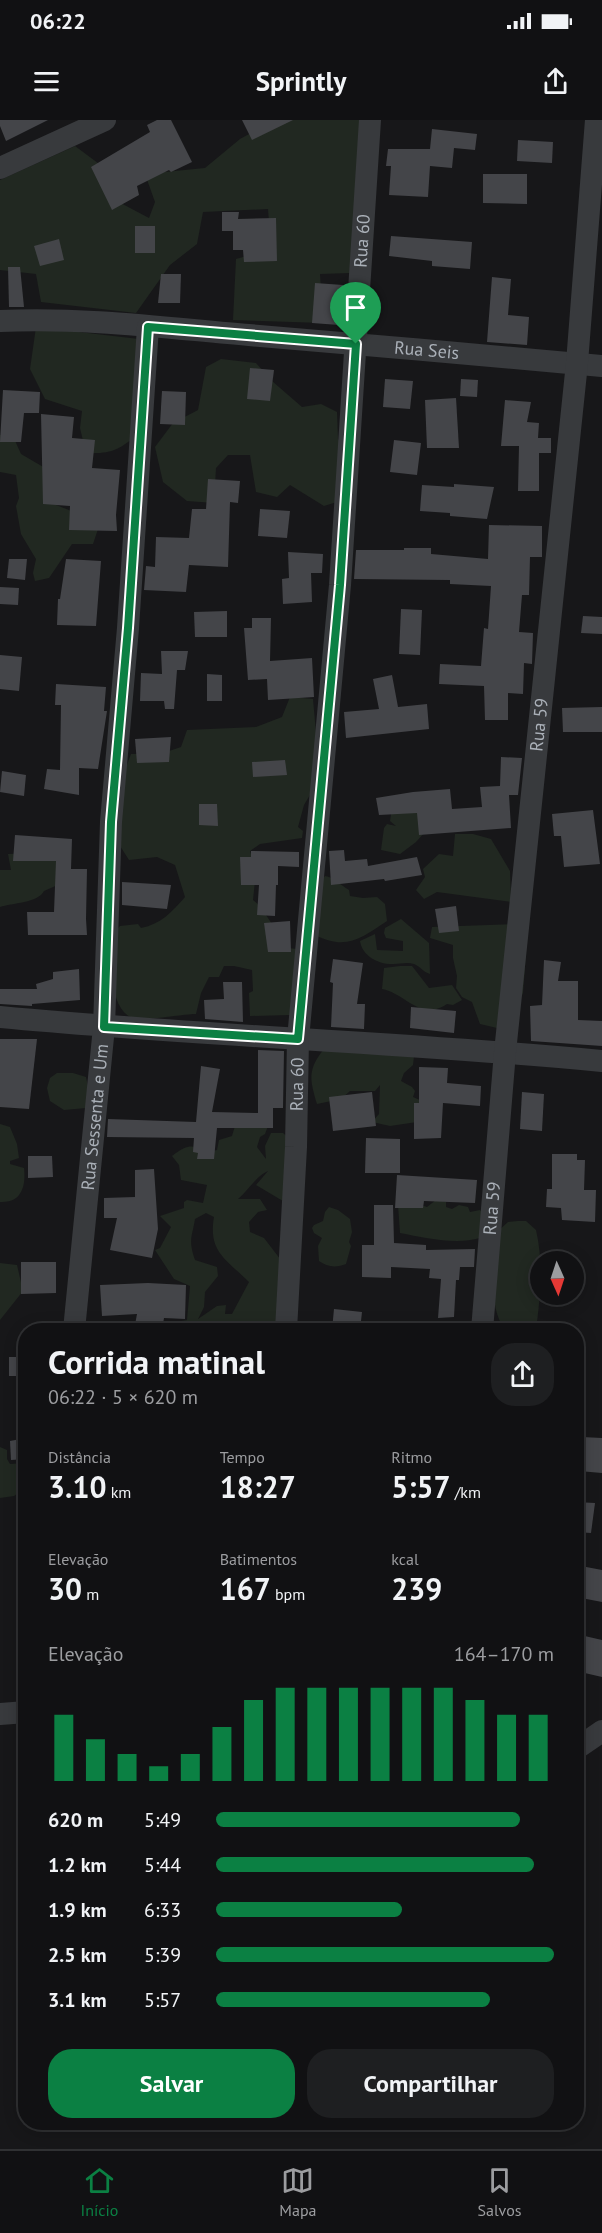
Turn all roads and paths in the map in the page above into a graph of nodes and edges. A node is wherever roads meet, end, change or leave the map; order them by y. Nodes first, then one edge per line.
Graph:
1 (105, 120) edge
2 (370, 120) edge
3 (596, 120) edge
4 (0, 168) edge
5 (0, 321) edge
6 (148, 327) junction
7 (356, 344) junction
8 (577, 363) junction
9 (602, 366) edge
10 (0, 1017) edge
11 (104, 1027) junction
12 (298, 1039) junction
13 (505, 1052) junction
14 (602, 1061) edge
15 (75, 1323) edge
16 (286, 1323) edge
17 (483, 1323) edge
18 (18, 1713) edge
19 (0, 1714) edge
20 (602, 1731) edge
21 (584, 1743) edge

1 - 4 street
2 - 7 street, Rua 60
3 - 8 street, Rua 59
5 - 6 street, Rua Seis
6 - 7 street, Rua Seis
6 - 11 street, Rua Sessenta e Um
7 - 8 street, Rua Seis
7 - 12 street, Rua 60
8 - 9 street, Rua Seis
8 - 13 street, Rua 59
10 - 11 street
11 - 12 street
11 - 15 street, Rua Sessenta e Um
12 - 13 street
12 - 16 street, Rua 60
13 - 14 street
13 - 17 street, Rua 59
18 - 19 street
20 - 21 street

